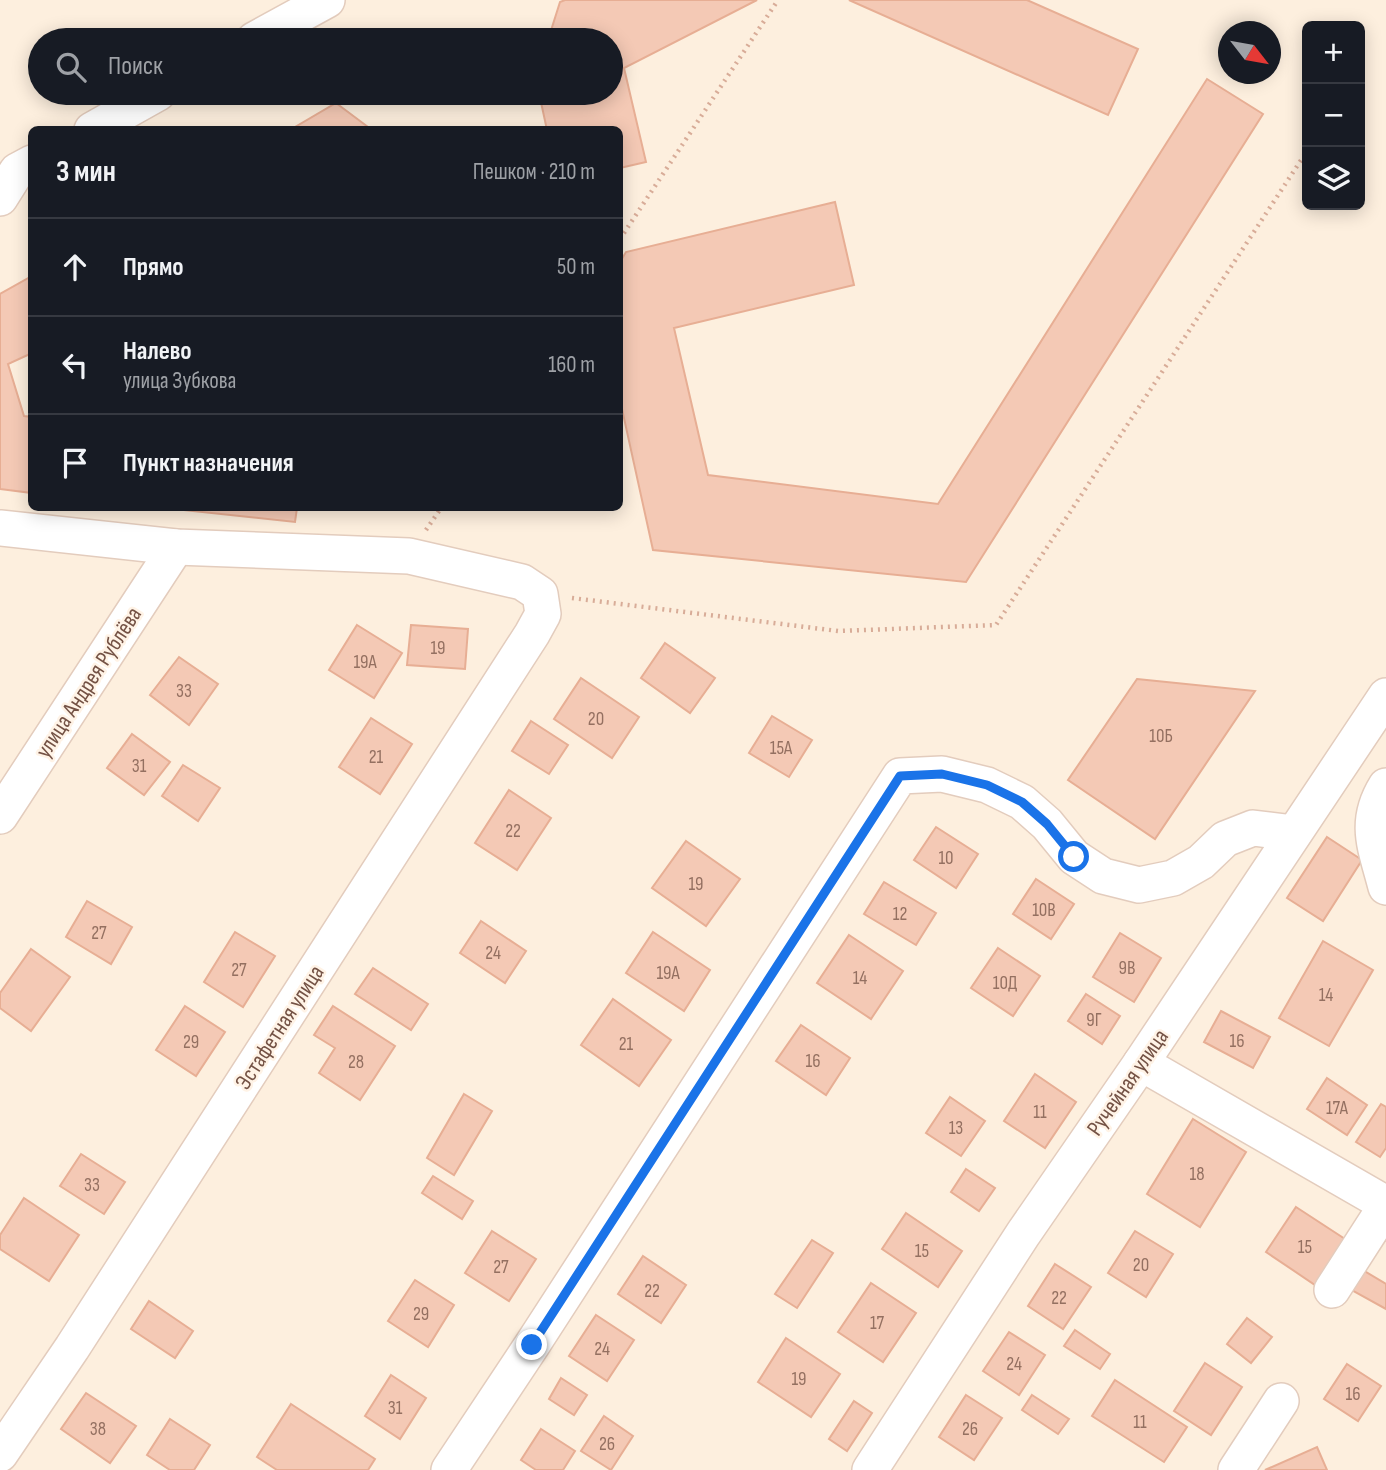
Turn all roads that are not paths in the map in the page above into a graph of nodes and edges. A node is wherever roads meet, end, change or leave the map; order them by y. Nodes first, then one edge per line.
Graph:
1 (327, 0) edge
2 (276, 28) edge
3 (137, 105) edge
4 (99, 126) edge
5 (0, 528) edge
6 (176, 547) junction
7 (1380, 716) edge
8 (1386, 786) edge
9 (0, 816) edge
10 (1294, 833) junction
11 (1386, 887) edge
12 (1141, 1063) junction
13 (1386, 1205) edge
14 (1332, 1290) dead end
15 (1281, 1401) dead end
16 (0, 1454) edge
17 (449, 1470) edge
18 (870, 1470) edge
19 (1236, 1470) edge

1 - 2 street
3 - 4 street
5 - 6 street
6 - 9 street, улица Андрея Рублёва
6 - 16 street, Эстафетная улица
7 - 10 street, Ручейная улица
8 - 11 street
10 - 12 street, Ручейная улица
10 - 17 street
12 - 13 street
12 - 18 street, Ручейная улица
13 - 14 street
15 - 19 street

